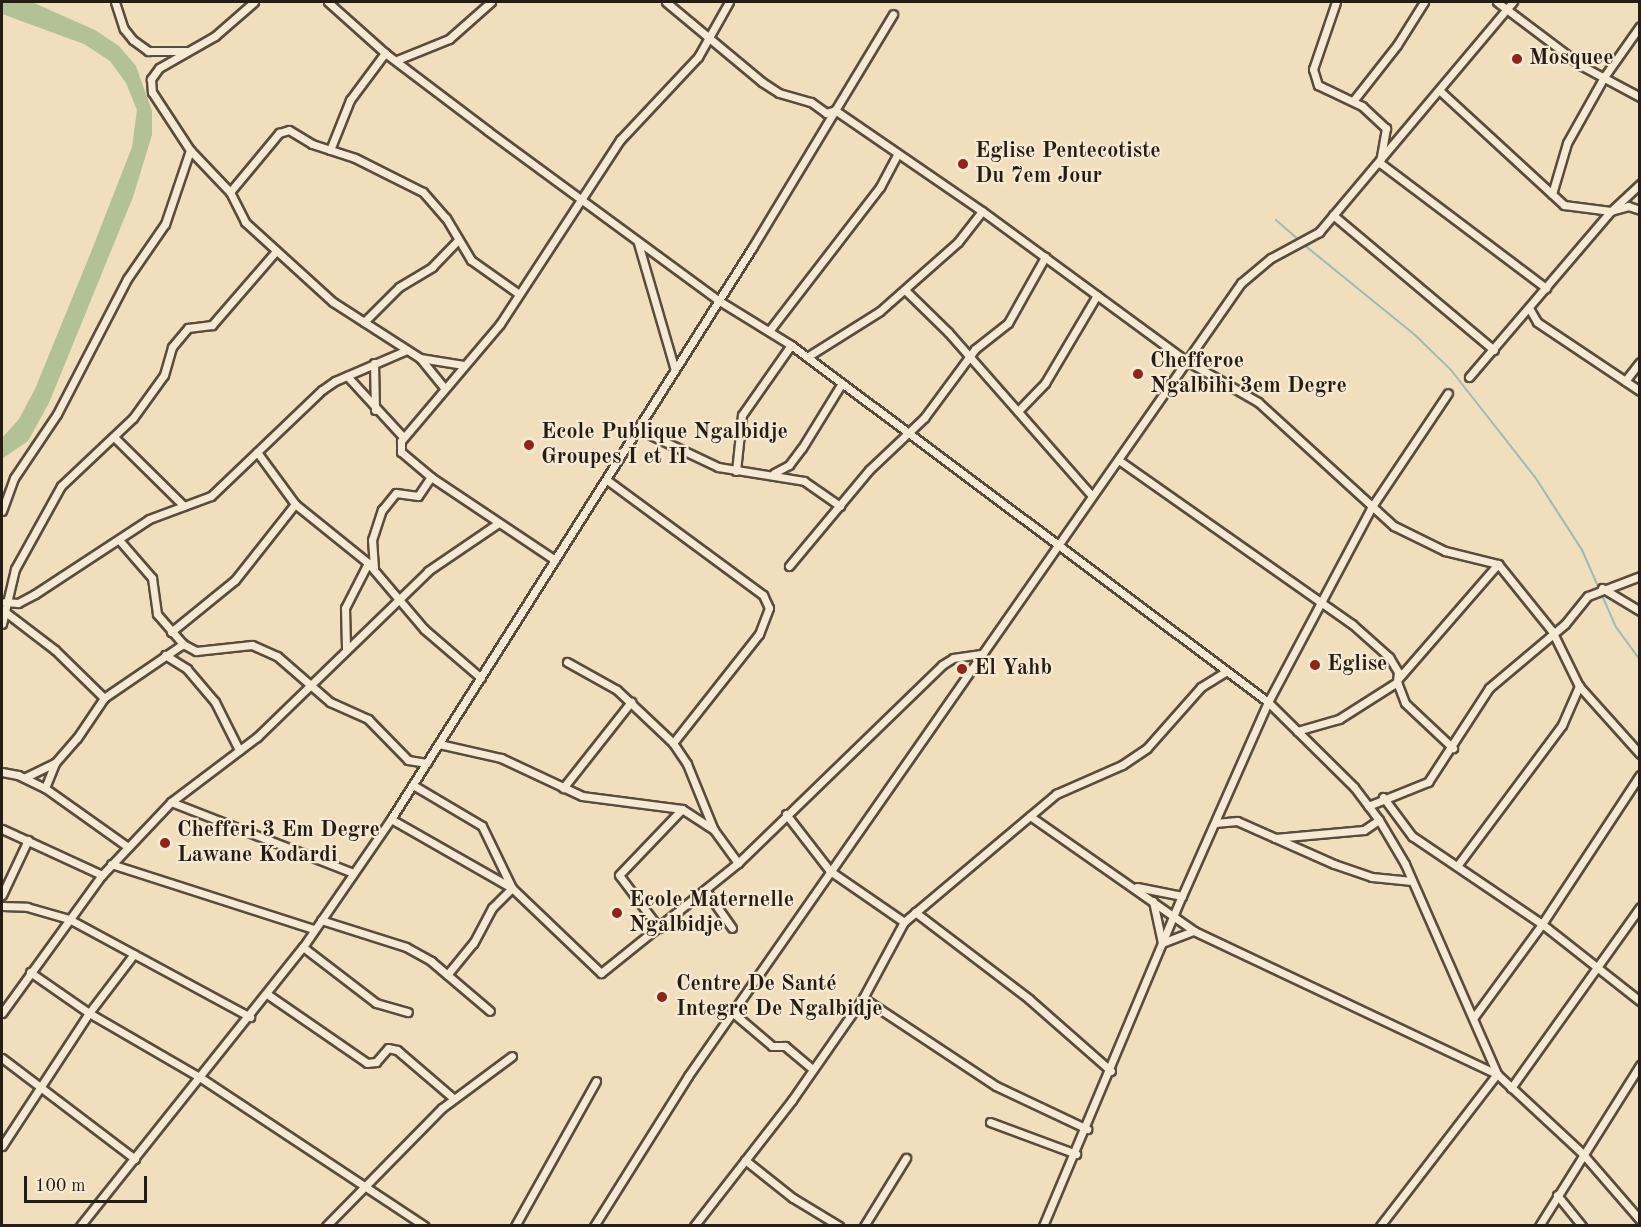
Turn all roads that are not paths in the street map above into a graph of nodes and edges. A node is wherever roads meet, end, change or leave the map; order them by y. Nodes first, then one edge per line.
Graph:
1 (115, 2) edge
2 (254, 2) edge
3 (328, 2) edge
4 (491, 2) edge
5 (666, 2) edge
6 (729, 2) edge
7 (1336, 2) edge
8 (1424, 2) edge
9 (1497, 2) edge
10 (1513, 2) edge
11 (1507, 9) junction
12 (893, 14) dead end
13 (1640, 26) edge
14 (711, 37) junction
15 (199, 47) junction
16 (386, 52) junction
17 (398, 60) junction
18 (1604, 77) junction
19 (1439, 90) junction
20 (1640, 97) edge
21 (1353, 101) junction
22 (835, 111) junction
23 (190, 150) junction
24 (330, 150) junction
25 (897, 155) junction
26 (1380, 163) junction
27 (1640, 184) edge
28 (230, 192) junction
29 (1552, 194) junction
30 (581, 197) junction
31 (1640, 210) edge
32 (982, 211) junction
33 (1611, 211) junction
34 (1333, 215) junction
35 (458, 240) junction
36 (638, 242) junction
37 (276, 251) junction
38 (1045, 257) junction
39 (1546, 288) junction
40 (905, 290) junction
41 (519, 294) junction
42 (1096, 295) junction
43 (718, 300) junction
44 (1529, 308) junction
45 (364, 322) junction
46 (769, 331) junction
47 (791, 345) junction
48 (407, 350) junction
49 (1494, 350) junction
50 (969, 356) junction
51 (807, 357) junction
52 (420, 358) junction
53 (1185, 360) junction
54 (1640, 362) edge
55 (374, 363) junction
56 (463, 365) junction
57 (675, 370) junction
58 (347, 376) junction
59 (1469, 377) dead end
60 (1625, 381) junction
61 (842, 383) junction
62 (444, 388) junction
63 (1640, 391) edge
64 (1448, 393) dead end
65 (375, 410) junction
66 (1018, 411) junction
67 (638, 429) junction
68 (907, 431) junction
69 (403, 437) junction
70 (116, 439) junction
71 (257, 452) junction
72 (1120, 461) junction
73 (789, 465) junction
74 (736, 471) junction
75 (774, 473) junction
76 (431, 477) junction
77 (787, 478) junction
78 (607, 480) junction
79 (1092, 496) junction
80 (295, 504) junction
81 (184, 506) junction
82 (840, 506) junction
83 (1371, 508) junction
84 (2, 511) edge
85 (497, 524) junction
86 (120, 541) junction
87 (1058, 543) junction
88 (555, 560) junction
89 (1498, 564) junction
90 (371, 566) junction
91 (789, 566) dead end
92 (1640, 576) edge
93 (1602, 588) junction
94 (397, 601) junction
95 (1322, 604) junction
96 (4, 608) edge
97 (1640, 611) edge
98 (2, 624) edge
99 (171, 632) junction
100 (1552, 632) junction
101 (183, 644) junction
102 (346, 648) junction
103 (983, 654) junction
104 (165, 655) junction
105 (567, 662) dead end
106 (1225, 672) junction
107 (481, 678) junction
108 (1397, 681) junction
109 (310, 684) junction
110 (1579, 686) junction
111 (104, 698) junction
112 (631, 702) junction
113 (1268, 702) junction
114 (1297, 731) junction
115 (673, 743) junction
116 (439, 744) junction
117 (1453, 748) junction
118 (239, 750) junction
119 (1640, 754) edge
120 (55, 763) junction
121 (427, 763) junction
122 (2, 772) edge
123 (1640, 775) edge
124 (26, 777) junction
125 (412, 785) junction
126 (45, 788) junction
127 (563, 788) junction
128 (1383, 797) junction
129 (171, 802) junction
130 (1368, 806) junction
131 (682, 808) junction
132 (786, 814) junction
133 (1030, 816) junction
134 (391, 819) junction
135 (1379, 820) junction
136 (1215, 823) junction
137 (2, 829) edge
138 (714, 830) junction
139 (1275, 838) junction
140 (28, 840) junction
141 (128, 847) junction
142 (738, 863) junction
143 (111, 864) junction
144 (1457, 866) junction
145 (831, 871) junction
146 (353, 873) junction
147 (102, 875) junction
148 (1412, 881) junction
149 (1132, 886) junction
150 (512, 888) junction
151 (706, 891) junction
152 (2, 895) edge
153 (1182, 896) junction
154 (1154, 901) junction
155 (2, 906) edge
156 (1640, 908) edge
157 (915, 912) junction
158 (1174, 916) junction
159 (69, 919) junction
160 (321, 920) junction
161 (904, 922) junction
162 (1542, 924) junction
163 (659, 928) junction
164 (732, 928) dead end
165 (314, 929) junction
166 (1194, 931) junction
167 (1162, 943) junction
168 (303, 947) junction
169 (134, 954) junction
170 (1595, 968) junction
171 (30, 972) junction
172 (447, 975) junction
173 (267, 994) junction
174 (863, 998) junction
175 (1640, 1000) edge
176 (490, 1011) dead end
177 (408, 1012) dead end
178 (732, 1012) junction
179 (2, 1013) edge
180 (89, 1013) junction
181 (250, 1017) junction
182 (1474, 1017) junction
183 (512, 1056) dead end
184 (2, 1058) edge
185 (1116, 1059) junction
186 (1100, 1062) junction
187 (1640, 1065) edge
188 (811, 1068) junction
189 (1111, 1071) junction
190 (1497, 1074) junction
191 (1637, 1076) edge
192 (201, 1078) junction
193 (596, 1081) dead end
194 (40, 1085) junction
195 (1511, 1088) junction
196 (453, 1098) junction
197 (990, 1122) dead end
198 (1087, 1129) junction
199 (2, 1146) edge
200 (1582, 1153) junction
201 (1076, 1154) junction
202 (135, 1158) junction
203 (906, 1158) dead end
204 (745, 1160) junction
205 (367, 1186) junction
206 (1557, 1195) junction
207 (1640, 1220) edge
208 (80, 1226) edge
209 (326, 1226) edge
210 (425, 1226) edge
211 (515, 1226) edge
212 (594, 1226) edge
213 (694, 1226) edge
214 (839, 1226) edge
215 (864, 1226) edge
216 (1043, 1226) edge
217 (1380, 1226) edge
218 (1539, 1226) edge
219 (1582, 1226) edge

1 - 15 street
2 - 15 street
3 - 16 street
4 - 17 street
5 - 14 street
6 - 14 street
7 - 21 street
8 - 21 street
9 - 11 street
10 - 11 street
11 - 18 street
11 - 19 street
12 - 22 street
13 - 18 street
14 - 22 street
14 - 30 street
15 - 23 street
16 - 17 street
16 - 24 street
17 - 30 street
18 - 20 street
18 - 29 street
19 - 26 street
19 - 29 street
21 - 26 street
22 - 25 street
22 - 43 street
23 - 28 street
23 - 84 street
24 - 28 street
24 - 35 street
25 - 32 street
25 - 46 street
26 - 34 street
26 - 39 street
27 - 33 street
28 - 37 street
29 - 33 street
30 - 36 street
30 - 41 street
31 - 33 street
32 - 38 street
32 - 40 street
33 - 39 street
34 - 49 street
34 - 53 street
35 - 41 street
35 - 45 street
36 - 43 street
36 - 57 street
37 - 45 street
37 - 70 street
38 - 42 street
38 - 50 street
39 - 44 street
40 - 50 street
40 - 51 street
41 - 56 street
42 - 53 street
42 - 66 street
43 - 46 street
43 - 57 street
44 - 49 street
44 - 60 street
45 - 48 street
46 - 47 street
47 - 51 street
47 - 74 street
48 - 52 street
48 - 55 street
49 - 59 street
50 - 66 street
50 - 68 street
51 - 61 street
52 - 56 street
52 - 62 street
53 - 72 street
53 - 83 street
54 - 60 street
55 - 58 street
55 - 65 street
56 - 62 street
57 - 67 street
58 - 65 street
58 - 71 street
60 - 63 street
61 - 68 street
61 - 73 street
62 - 69 street
64 - 83 street
65 - 69 street
66 - 79 street
67 - 74 street
67 - 78 street
68 - 82 street
68 - 87 street
69 - 76 street
70 - 81 street
70 - 96 street
71 - 80 street
71 - 81 street
72 - 79 street
72 - 95 street
73 - 75 street
73 - 77 street
74 - 75 street
75 - 77 street
76 - 85 street
76 - 90 street
77 - 82 street
78 - 88 street
78 - 115 street
79 - 87 street
80 - 90 street
80 - 99 street
81 - 86 street
82 - 91 street
83 - 89 street
83 - 95 street
85 - 88 street
85 - 94 street
86 - 96 street
86 - 99 street
87 - 103 street
87 - 106 street
88 - 107 street
89 - 100 street
89 - 108 street
90 - 94 street
90 - 102 street
92 - 93 street
93 - 97 street
93 - 100 street
94 - 102 street
94 - 107 street
95 - 108 street
95 - 113 street
96 - 98 street
96 - 111 street
99 - 101 street
100 - 110 street
100 - 117 street
101 - 104 street
101 - 109 street
102 - 109 street
103 - 132 street
103 - 145 street
104 - 111 street
104 - 118 street
105 - 112 street
106 - 113 street
106 - 133 street
107 - 116 street
108 - 114 street
108 - 117 street
109 - 118 street
109 - 121 street
110 - 119 street
110 - 144 street
111 - 120 street
112 - 115 street
112 - 127 street
113 - 114 street
113 - 136 street
114 - 130 street
115 - 138 street
116 - 121 street
116 - 127 street
117 - 128 street
118 - 129 street
120 - 124 street
120 - 126 street
121 - 125 street
122 - 124 street
123 - 162 street
124 - 126 street
125 - 134 street
125 - 150 street
126 - 141 street
127 - 131 street
128 - 130 street
128 - 144 street
129 - 141 street
129 - 146 street
130 - 135 street
131 - 138 street
131 - 163 street
132 - 142 street
132 - 145 street
133 - 149 street
133 - 157 street
134 - 146 street
134 - 150 street
135 - 139 street
135 - 148 street
136 - 139 street
136 - 153 street
137 - 140 street
138 - 142 street
139 - 148 street
140 - 147 street
140 - 152 street
141 - 143 street
142 - 151 street
143 - 147 street
143 - 165 street
144 - 162 street
145 - 161 street
145 - 178 street
146 - 160 street
147 - 159 street
148 - 182 street
149 - 153 street
149 - 154 street
150 - 163 street
150 - 172 street
151 - 163 street
151 - 164 street
153 - 158 street
154 - 158 street
154 - 167 street
155 - 159 street
156 - 170 street
157 - 161 street
157 - 186 street
158 - 166 street
158 - 167 street
159 - 169 street
159 - 171 street
160 - 165 street
160 - 172 street
161 - 174 street
162 - 170 street
162 - 182 street
165 - 168 street
166 - 167 street
166 - 190 street
167 - 185 street
168 - 173 street
168 - 177 street
169 - 180 street
169 - 181 street
170 - 175 street
170 - 195 street
171 - 179 street
171 - 180 street
172 - 176 street
173 - 181 street
173 - 196 street
174 - 188 street
174 - 198 street
178 - 188 street
178 - 212 street
180 - 192 street
180 - 194 street
181 - 192 street
182 - 190 street
183 - 196 street
184 - 194 street
185 - 186 street
185 - 189 street
186 - 189 street
187 - 191 street
188 - 204 street
189 - 198 street
190 - 195 street
190 - 217 street
191 - 200 street
192 - 202 street
192 - 205 street
193 - 211 street
194 - 199 street
194 - 202 street
195 - 200 street
196 - 205 street
197 - 201 street
198 - 201 street
200 - 206 street
200 - 207 street
201 - 216 street
202 - 208 street
203 - 215 street
204 - 213 street
204 - 214 street
205 - 209 street
205 - 210 street
206 - 218 street
206 - 219 street

